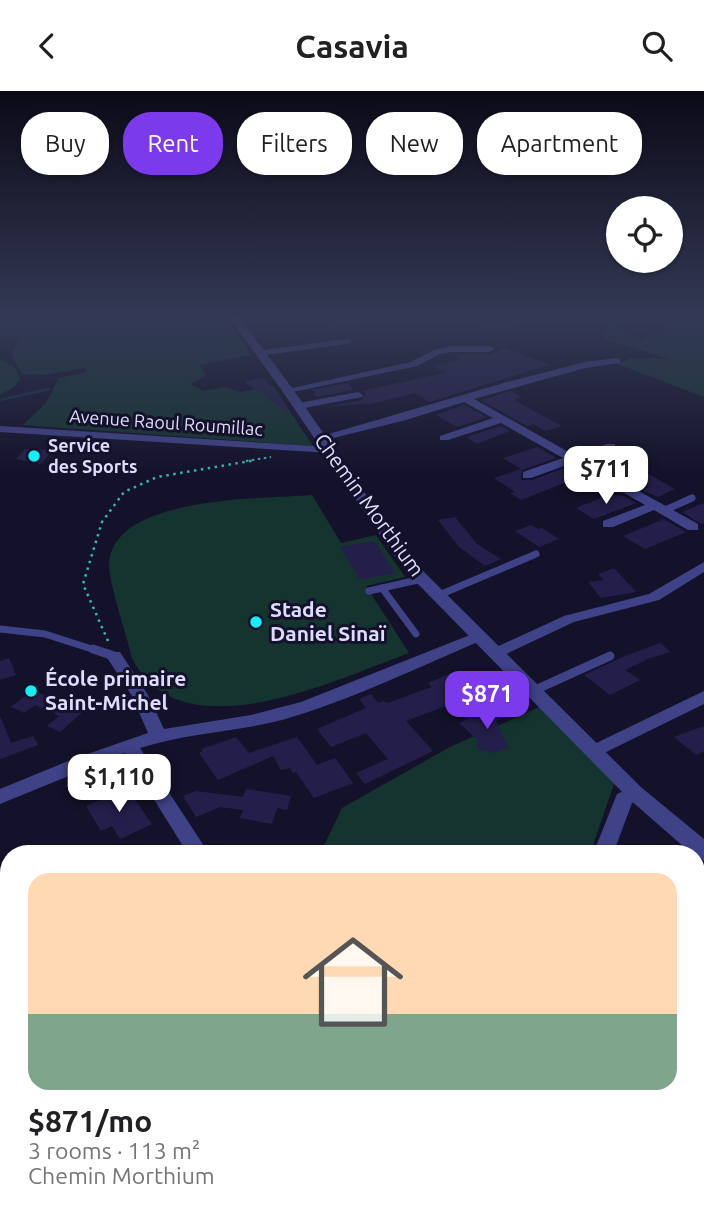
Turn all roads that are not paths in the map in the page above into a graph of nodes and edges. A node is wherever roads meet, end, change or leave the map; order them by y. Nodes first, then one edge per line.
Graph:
1 (274, 370) edge
2 (384, 370) edge
3 (568, 370) edge
4 (288, 390) junction
5 (358, 395) dead end
6 (467, 399) junction
7 (299, 406) junction
8 (503, 419) junction
9 (0, 429) edge
10 (443, 438) dead end
11 (325, 444) junction
12 (611, 446) dead end
13 (574, 460) junction
14 (527, 475) dead end
15 (692, 498) dead end
16 (658, 508) junction
17 (608, 524) dead end
18 (693, 527) dead end
19 (536, 554) dead end
20 (704, 566) edge
21 (422, 579) junction
22 (382, 588) junction
23 (369, 591) dead end
24 (439, 595) junction
25 (0, 629) edge
26 (416, 634) dead end
27 (480, 635) junction
28 (498, 652) junction
29 (114, 656) joint
30 (610, 656) dead end
31 (535, 690) junction
32 (704, 697) edge
33 (158, 736) junction
34 (130, 745) junction
35 (594, 751) junction
36 (635, 793) junction
37 (0, 797) edge
38 (195, 845) edge
39 (606, 845) edge
40 (696, 845) edge

1 - 4 street, Chemin Morthium
2 - 4 street
3 - 6 street, Avenue Raoul Roumillac
4 - 7 street, Chemin Morthium
5 - 7 street
6 - 8 street
6 - 11 street, Avenue Raoul Roumillac
7 - 11 street, Chemin Morthium
8 - 10 street
8 - 13 street
9 - 11 street, Avenue Raoul Roumillac
11 - 21 street, Chemin Morthium
12 - 13 street
13 - 14 street
13 - 16 street
15 - 16 lane
16 - 17 street
16 - 18 street
19 - 24 lane
20 - 28 street
21 - 22 lane
21 - 24 street, Chemin Morthium
22 - 23 lane
22 - 26 lane
24 - 27 street, Chemin Morthium
25 - 29 lane
27 - 28 street, Chemin Morthium
27 - 33 street
28 - 31 street, Chemin Morthium
29 - 33 street
30 - 31 lane
31 - 35 street, Chemin Morthium
32 - 35 street
33 - 34 street
34 - 37 street
34 - 38 street
35 - 36 street, Chemin Morthium
36 - 39 street
36 - 40 street, Chemin Morthium

